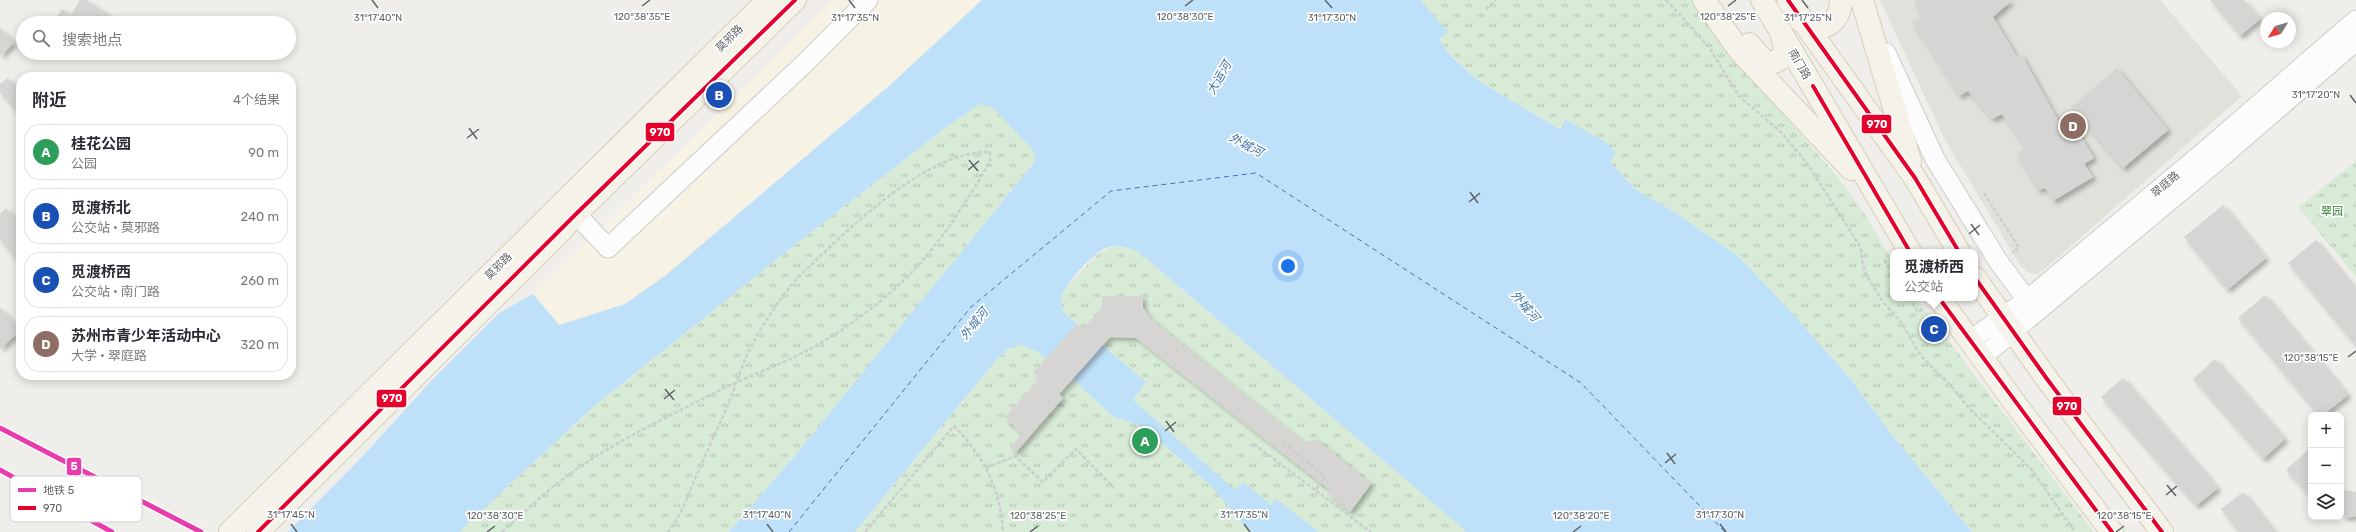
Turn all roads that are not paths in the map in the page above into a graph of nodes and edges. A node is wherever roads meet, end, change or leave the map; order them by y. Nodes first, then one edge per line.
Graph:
1 (768, 0) edge
2 (795, 0) edge
3 (868, 0) edge
4 (1704, 0) edge
5 (1721, 0) edge
6 (1762, 0) edge
7 (1788, 0) edge
8 (1841, 0) edge
9 (1862, 1) edge
10 (753, 8) edge
11 (1800, 20) junction
12 (2356, 20) edge
13 (1781, 31) junction
14 (2356, 41) edge
15 (1915, 178) junction
16 (1876, 195) junction
17 (576, 214) junction
18 (1908, 249) edge
19 (1957, 249) edge
20 (1978, 282) edge
21 (2027, 300) junction
22 (1941, 301) edge
23 (2008, 325) junction
24 (1975, 349) junction
25 (230, 532) edge
26 (258, 532) edge
27 (2112, 532) edge
28 (2162, 532) edge

1 - 10 main road, 莫邪路
2 - 17 main road, 莫邪路
3 - 17 street
4 - 16 main road
5 - 13 main road
6 - 13 main road, 南门路
7 - 11 main road
8 - 11 main road
9 - 15 main road
9 - 21 street
10 - 25 main road, 莫邪路
11 - 15 main road
12 - 21 street, 翠庭路
13 - 16 main road, 南门路
14 - 23 street, 翠庭路
15 - 19 main road
16 - 18 main road, 南门路
17 - 26 main road, 莫邪路
20 - 23 main road
21 - 23 street, 翠庭路
22 - 24 main road
23 - 24 street, 翠庭路
23 - 28 main road
24 - 27 main road

